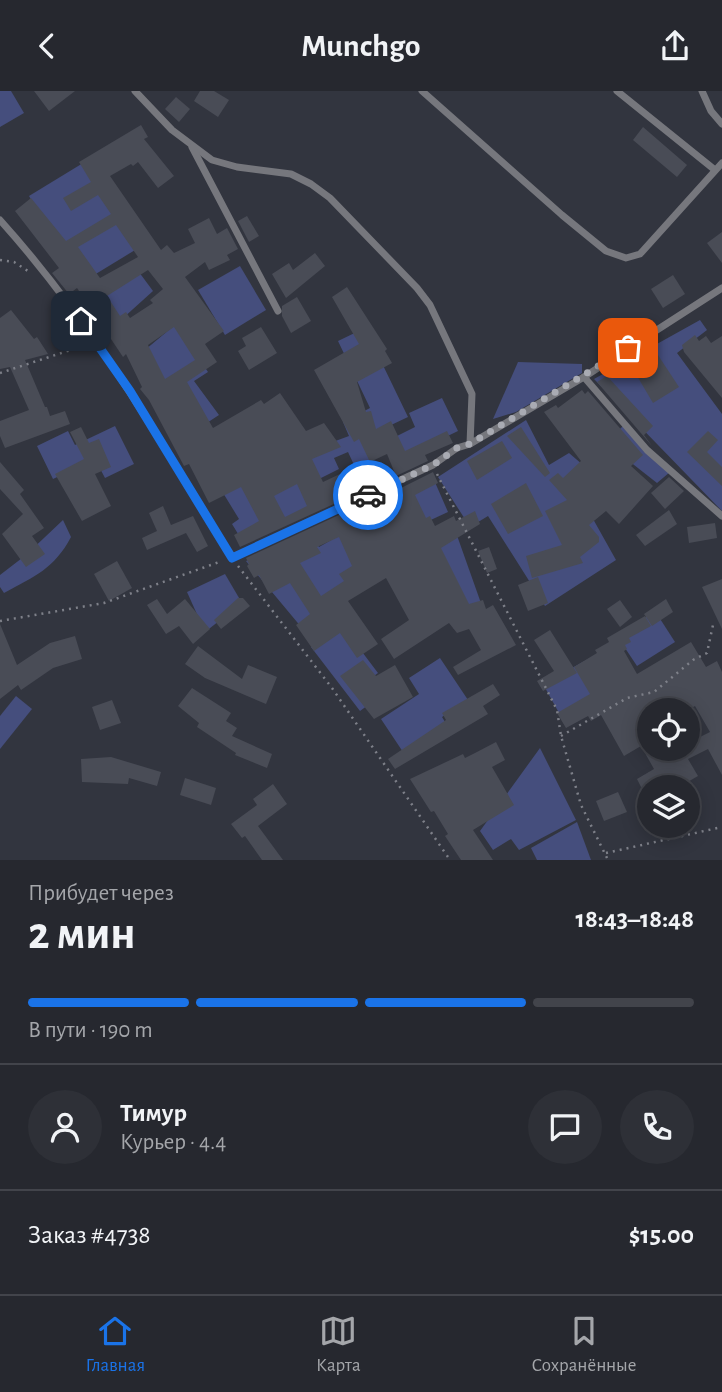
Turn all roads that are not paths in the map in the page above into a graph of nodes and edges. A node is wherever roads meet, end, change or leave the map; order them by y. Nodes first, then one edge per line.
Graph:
1 (135, 91) edge
2 (422, 91) edge
3 (617, 91) edge
4 (702, 91) edge
5 (722, 124) edge
6 (192, 146) junction
7 (722, 163) edge
8 (715, 170) junction
9 (0, 220) edge
10 (722, 288) edge
11 (278, 311) dead end
12 (583, 377) junction
13 (470, 444) junction
14 (722, 516) edge

1 - 6 lane
2 - 8 lane
3 - 8 lane
4 - 5 lane
6 - 11 lane
6 - 13 lane
7 - 8 lane
9 - 13 lane
10 - 12 lane
12 - 13 lane
12 - 14 lane

